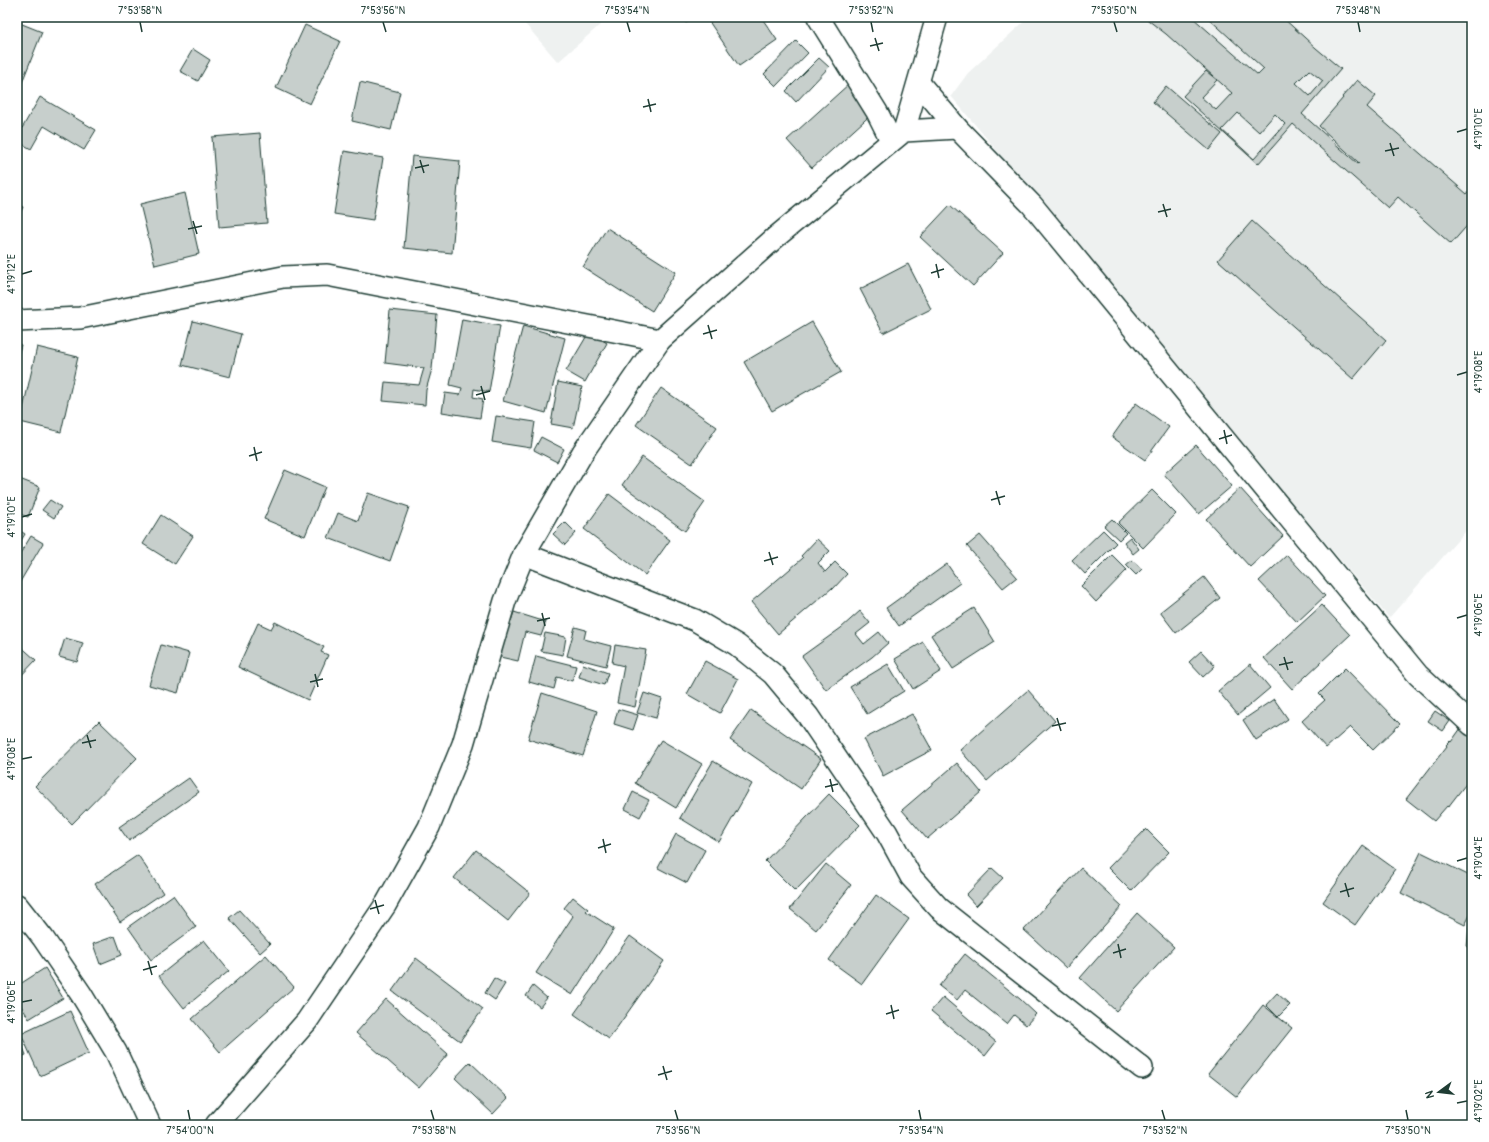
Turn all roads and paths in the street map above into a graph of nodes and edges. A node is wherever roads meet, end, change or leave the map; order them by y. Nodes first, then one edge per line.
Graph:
1 (818, 17) edge
2 (937, 17) edge
3 (919, 83) junction
4 (957, 128) junction
5 (898, 136) junction
6 (17, 321) edge
7 (660, 340) junction
8 (524, 554) junction
9 (1472, 725) edge
10 (17, 905) edge
11 (1142, 1068) dead end
12 (150, 1125) edge
13 (216, 1125) edge

1 - 5 street
2 - 3 street
3 - 4 street
3 - 5 street
4 - 5 street
4 - 9 street
5 - 7 street
6 - 7 street
7 - 8 street
8 - 11 street
8 - 13 street
10 - 12 street

